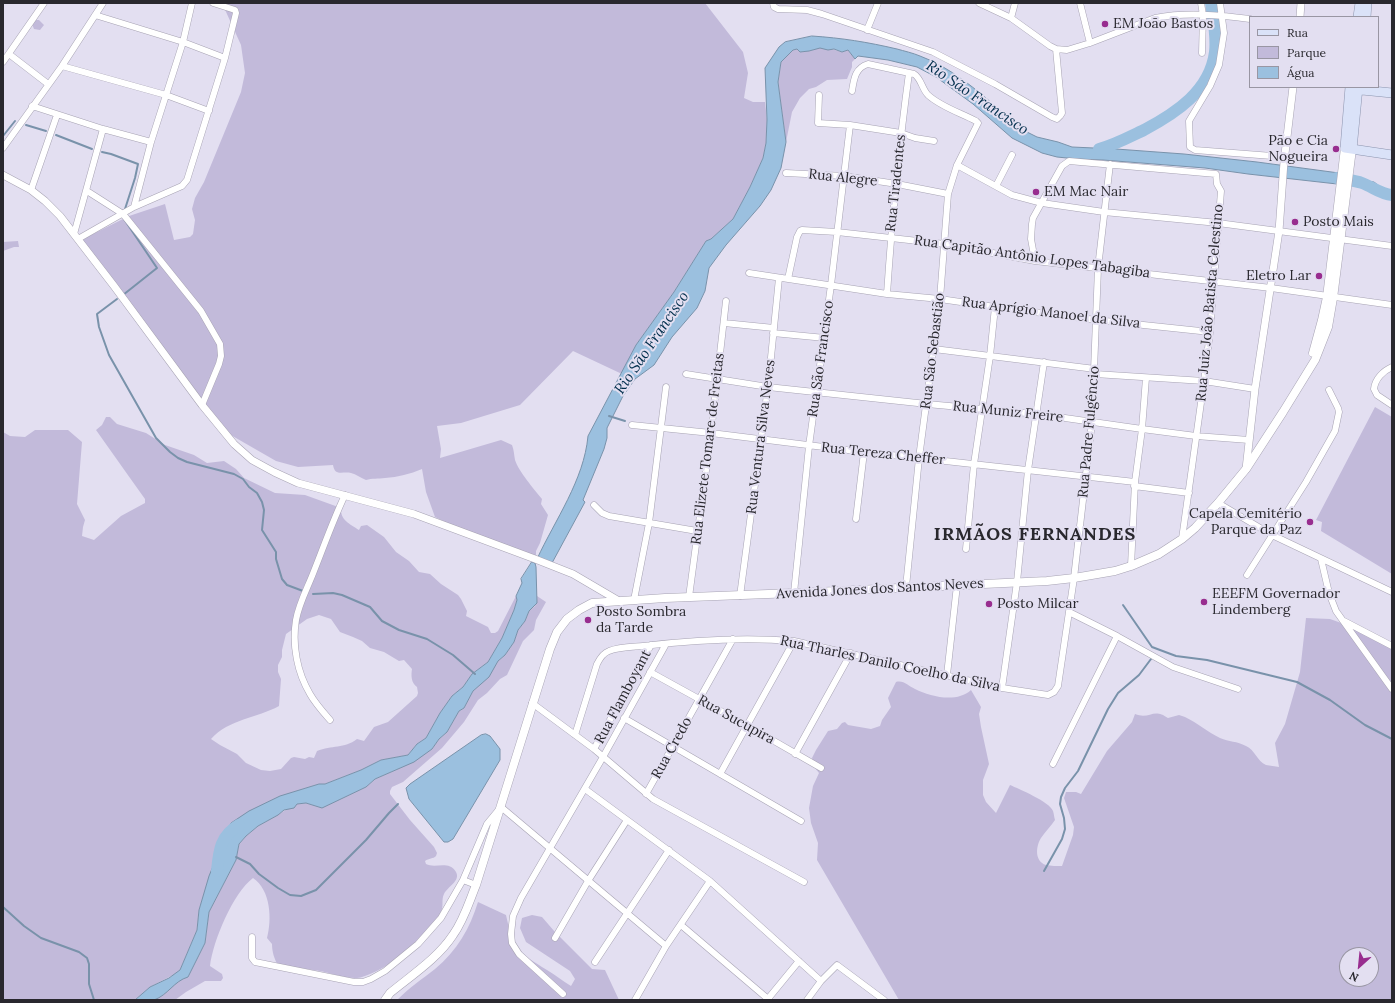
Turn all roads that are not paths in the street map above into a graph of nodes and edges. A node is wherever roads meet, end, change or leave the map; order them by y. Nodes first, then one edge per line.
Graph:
1 (44, 3) edge
2 (103, 3) edge
3 (192, 3) edge
4 (213, 3) edge
5 (773, 3) edge
6 (878, 3) edge
7 (980, 3) edge
8 (1015, 3) edge
9 (1080, 3) edge
10 (1201, 3) edge
11 (1220, 3) edge
12 (1301, 3) edge
13 (1360, 3) edge
14 (1367, 3) edge
15 (95, 15) junction
16 (1205, 15) junction
17 (1220, 16) junction
18 (1300, 16) edge
19 (1358, 16) edge
20 (1366, 16) edge
21 (1011, 18) junction
22 (1249, 19) edge
23 (867, 30) junction
24 (183, 42) junction
25 (1090, 43) junction
26 (1056, 49) junction
27 (1202, 53) dead end
28 (9, 54) junction
29 (225, 58) junction
30 (3, 62) edge
31 (62, 66) junction
32 (909, 74) junction
33 (48, 84) junction
34 (1293, 88) edge
35 (1354, 88) edge
36 (852, 91) dead end
37 (1392, 93) edge
38 (819, 94) dead end
39 (166, 95) junction
40 (32, 106) junction
41 (209, 111) junction
42 (57, 115) junction
43 (850, 125) junction
44 (104, 130) junction
45 (901, 133) junction
46 (934, 141) dead end
47 (151, 142) junction
48 (3, 148) edge
49 (1348, 149) junction
50 (1012, 155) dead end
51 (1392, 155) edge
52 (1284, 160) junction
53 (1110, 164) junction
54 (957, 165) junction
55 (786, 172) dead end
56 (3, 175) edge
57 (844, 176) junction
58 (897, 184) junction
59 (996, 186) junction
60 (31, 190) junction
61 (87, 191) junction
62 (948, 194) junction
63 (1042, 203) junction
64 (134, 207) junction
65 (1104, 212) junction
66 (123, 214) junction
67 (1218, 223) junction
68 (1279, 231) junction
69 (837, 232) junction
70 (76, 237) junction
71 (890, 238) junction
72 (1337, 239) junction
73 (945, 244) junction
74 (1392, 246) edge
75 (1035, 261) junction
76 (1098, 268) junction
77 (750, 273) dead end
78 (779, 278) junction
79 (788, 279) junction
80 (1214, 281) junction
81 (831, 285) junction
82 (1271, 288) junction
83 (887, 294) junction
84 (1330, 297) junction
85 (940, 299) junction
86 (726, 301) dead end
87 (1392, 306) edge
88 (995, 307) junction
89 (1096, 320) junction
90 (724, 323) junction
91 (773, 331) junction
92 (1210, 332) junction
93 (825, 338) junction
94 (934, 349) junction
95 (990, 356) junction
96 (1044, 362) junction
97 (1392, 367) edge
98 (1095, 371) junction
99 (686, 374) dead end
100 (1146, 378) junction
101 (717, 380) junction
102 (1204, 381) junction
103 (666, 387) dead end
104 (768, 387) junction
105 (1255, 389) junction
106 (1329, 390) dead end
107 (817, 393) junction
108 (927, 404) junction
109 (202, 405) junction
110 (1392, 405) edge
111 (982, 409) junction
112 (1037, 414) junction
113 (1092, 422) junction
114 (632, 425) dead end
115 (661, 428) junction
116 (1142, 429) junction
117 (711, 433) junction
118 (1196, 436) junction
119 (761, 439) junction
120 (1249, 440) junction
121 (809, 446) junction
122 (864, 452) junction
123 (919, 458) junction
124 (974, 464) junction
125 (1246, 469) junction
126 (1028, 470) junction
127 (1086, 476) junction
128 (1134, 484) junction
129 (1189, 493) junction
130 (345, 495) junction
131 (1218, 503) junction
132 (594, 504) dead end
133 (856, 519) dead end
134 (648, 524) junction
135 (697, 531) junction
136 (1272, 535) junction
137 (1182, 539) junction
138 (966, 549) dead end
139 (1321, 559) junction
140 (1131, 566) junction
141 (1247, 574) dead end
142 (1074, 578) junction
143 (1017, 582) junction
144 (957, 585) junction
145 (906, 587) junction
146 (1392, 592) edge
147 (794, 593) junction
148 (740, 596) junction
149 (688, 597) junction
150 (634, 600) junction
151 (619, 601) junction
152 (1069, 612) junction
153 (1342, 620) junction
154 (1117, 636) junction
155 (733, 639) junction
156 (794, 641) junction
157 (666, 644) junction
158 (651, 645) junction
159 (1392, 646) edge
160 (851, 653) junction
161 (650, 672) junction
162 (947, 675) junction
163 (1002, 688) junction
164 (1238, 689) dead end
165 (1392, 689) edge
166 (1048, 695) joint
167 (699, 699) junction
168 (532, 702) junction
169 (624, 718) junction
170 (330, 720) dead end
171 (748, 726) junction
172 (575, 735) junction
173 (673, 746) junction
174 (594, 749) junction
175 (795, 754) junction
176 (603, 758) junction
177 (1053, 764) dead end
178 (821, 768) dead end
179 (720, 774) junction
180 (585, 789) junction
181 (646, 794) junction
182 (501, 807) junction
183 (627, 820) junction
184 (801, 821) dead end
185 (550, 848) junction
186 (669, 850) junction
187 (463, 880) junction
188 (588, 881) junction
189 (710, 881) junction
190 (804, 882) dead end
191 (476, 885) junction
192 (627, 914) junction
193 (681, 925) junction
194 (252, 937) dead end
195 (555, 938) dead end
196 (666, 946) junction
197 (799, 961) junction
198 (595, 962) dead end
199 (821, 981) junction
200 (563, 994) dead end
201 (767, 999) edge
202 (384, 1000) edge
203 (635, 1000) edge
204 (807, 1000) edge
205 (884, 1000) edge

1 - 28 street
2 - 15 street
3 - 24 street
4 - 29 street
5 - 23 street
6 - 23 street
7 - 21 street
8 - 21 street
9 - 25 street
10 - 16 street
11 - 17 street
12 - 18 street
13 - 19 main road
14 - 20 main road
15 - 24 street
15 - 31 street
16 - 17 street
16 - 25 street
16 - 27 street
17 - 22 street
17 - 52 street
21 - 26 street
23 - 26 street
24 - 29 street
24 - 39 street
25 - 26 street
28 - 30 street
28 - 33 street
29 - 41 street
31 - 33 street
31 - 39 street
32 - 36 street
32 - 45 street, Rua Tiradentes
32 - 54 street, Rua São Sebastião
33 - 40 street
34 - 52 street
35 - 37 main road
35 - 49 main road, Avenida Jones dos Santos Neves
38 - 43 street
39 - 41 street
39 - 47 street
40 - 42 street
40 - 48 street
41 - 64 street
42 - 44 street
42 - 60 street
43 - 45 street
43 - 57 street, Rua São Francisco
44 - 47 street
44 - 61 street
45 - 46 street
45 - 58 street, Rua Tiradentes
47 - 64 street
49 - 51 main road
49 - 72 main road, Avenida Jones dos Santos Neves
50 - 59 street
52 - 68 street
53 - 63 street
53 - 65 street, Rua Padre Fulgêncio
53 - 67 street, Rua Juiz João Batista Celestino
54 - 59 street
54 - 62 street, Rua São Sebastião
55 - 57 street, Rua Alegre
56 - 60 street
57 - 58 street, Rua Alegre
57 - 69 street, Rua São Francisco
58 - 62 street, Rua Alegre
58 - 71 street, Rua Tiradentes
59 - 63 street
60 - 70 street
61 - 66 street
61 - 70 street
62 - 73 street, Rua São Sebastião
63 - 65 street
63 - 75 street
64 - 66 street
65 - 67 street
65 - 76 street, Rua Padre Fulgêncio
66 - 70 street
66 - 109 street
67 - 68 street
67 - 80 street, Rua Juiz João Batista Celestino
68 - 72 street
68 - 82 street
69 - 71 street, Rua Capitão Antônio Lopes Tabagiba
69 - 79 street, Rua Capitão Antônio Lopes Tabagiba
69 - 81 street, Rua São Francisco
70 - 109 street
71 - 73 street, Rua Capitão Antônio Lopes Tabagiba
71 - 83 street, Rua Tiradentes
72 - 74 street
72 - 84 main road, Avenida Jones dos Santos Neves
73 - 75 street, Rua Capitão Antônio Lopes Tabagiba
73 - 85 street, Rua São Sebastião
75 - 76 street, Rua Capitão Antônio Lopes Tabagiba
76 - 80 street, Rua Capitão Antônio Lopes Tabagiba
76 - 89 street, Rua Padre Fulgêncio
77 - 78 street, Rua Aprígio Manoel da Silva
78 - 79 street, Rua Aprígio Manoel da Silva
78 - 91 street, Rua Ventura Silva Neves
79 - 81 street, Rua Aprígio Manoel da Silva
80 - 82 street, Rua Capitão Antônio Lopes Tabagiba
80 - 92 street, Rua Juiz João Batista Celestino
81 - 83 street, Rua Aprígio Manoel da Silva
81 - 93 street, Rua São Francisco
82 - 84 street, Rua Capitão Antônio Lopes Tabagiba
82 - 105 street
83 - 85 street, Rua Aprígio Manoel da Silva
84 - 87 street, Rua Capitão Antônio Lopes Tabagiba
84 - 125 main road, Avenida Jones dos Santos Neves
85 - 88 street, Rua Aprígio Manoel da Silva
85 - 94 street, Rua São Sebastião
86 - 90 street, Rua Elizete Tomare de Freitas
88 - 89 street, Rua Aprígio Manoel da Silva
88 - 95 street
89 - 92 street, Rua Aprígio Manoel da Silva
89 - 98 street, Rua Padre Fulgêncio
90 - 91 street
90 - 101 street, Rua Elizete Tomare de Freitas
91 - 93 street
91 - 104 street, Rua Ventura Silva Neves
92 - 102 street, Rua Juiz João Batista Celestino
93 - 107 street, Rua São Francisco
94 - 95 street
94 - 108 street, Rua São Sebastião
95 - 96 street
95 - 111 street
96 - 98 street
96 - 112 street
97 - 110 street
98 - 100 street
98 - 113 street, Rua Padre Fulgêncio
99 - 101 street, Rua Muniz Freire
100 - 102 street
100 - 116 street
101 - 104 street, Rua Muniz Freire
101 - 117 street, Rua Elizete Tomare de Freitas
102 - 105 street
102 - 118 street, Rua Juiz João Batista Celestino
103 - 115 street
104 - 107 street, Rua Muniz Freire
104 - 119 street, Rua Ventura Silva Neves
105 - 120 street
106 - 136 street
107 - 108 street, Rua Muniz Freire
107 - 121 street, Rua São Francisco
108 - 111 street, Rua Muniz Freire
108 - 123 street, Rua São Sebastião
109 - 130 street
111 - 112 street, Rua Muniz Freire
111 - 124 street
112 - 113 street, Rua Muniz Freire
112 - 126 street
113 - 116 street, Rua Muniz Freire
113 - 127 street, Rua Padre Fulgêncio
114 - 115 street, Rua Tereza Cheffer
115 - 117 street, Rua Tereza Cheffer
115 - 134 street
116 - 118 street, Rua Muniz Freire
116 - 128 street
117 - 119 street, Rua Tereza Cheffer
117 - 135 street, Rua Elizete Tomare de Freitas
118 - 120 street, Rua Muniz Freire
118 - 129 street, Rua Juiz João Batista Celestino
119 - 121 street, Rua Tereza Cheffer
119 - 148 street, Rua Ventura Silva Neves
120 - 125 street
121 - 122 street, Rua Tereza Cheffer
121 - 147 street, Rua São Francisco
122 - 123 street, Rua Tereza Cheffer
122 - 133 street
123 - 124 street, Rua Tereza Cheffer
123 - 145 street, Rua São Sebastião
124 - 126 street, Rua Tereza Cheffer
124 - 138 street
125 - 131 main road, Avenida Jones dos Santos Neves
126 - 127 street, Rua Tereza Cheffer
126 - 143 street
127 - 128 street, Rua Tereza Cheffer
127 - 142 street, Rua Padre Fulgêncio
128 - 129 street, Rua Tereza Cheffer
128 - 140 street
129 - 137 street, Rua Juiz João Batista Celestino
130 - 151 street
130 - 170 street
131 - 136 street
131 - 137 main road, Avenida Jones dos Santos Neves
132 - 134 street
134 - 135 street
134 - 150 street
135 - 149 street, Rua Elizete Tomare de Freitas
136 - 139 street
136 - 141 street
137 - 140 main road, Avenida Jones dos Santos Neves
139 - 146 street
139 - 153 street
140 - 142 main road, Avenida Jones dos Santos Neves
142 - 143 main road, Avenida Jones dos Santos Neves
142 - 152 street, Rua Padre Fulgêncio
143 - 144 main road, Avenida Jones dos Santos Neves
143 - 163 street
144 - 145 main road, Avenida Jones dos Santos Neves
144 - 162 street
145 - 147 main road, Avenida Jones dos Santos Neves
147 - 148 main road, Avenida Jones dos Santos Neves
148 - 149 main road, Avenida Jones dos Santos Neves
149 - 150 main road, Avenida Jones dos Santos Neves
150 - 151 main road, Avenida Jones dos Santos Neves
151 - 168 main road, Avenida Jones dos Santos Neves
152 - 154 street
152 - 166 street, Rua Padre Fulgêncio
153 - 159 street
153 - 165 street
154 - 164 street
154 - 177 street
155 - 156 street, Rua Tharles Danilo Coelho da Silva
155 - 157 street, Rua Tharles Danilo Coelho da Silva
155 - 167 street, Rua Credo
156 - 160 street, Rua Tharles Danilo Coelho da Silva
156 - 171 street
157 - 158 street, Rua Tharles Danilo Coelho da Silva
157 - 161 street
158 - 172 street, Rua Tharles Danilo Coelho da Silva
158 - 174 street, Rua Flamboyant
160 - 162 street, Rua Tharles Danilo Coelho da Silva
160 - 175 street
161 - 167 street, Rua Sucupira
161 - 169 street
162 - 163 street, Rua Tharles Danilo Coelho da Silva
163 - 166 street, Rua Tharles Danilo Coelho da Silva
167 - 171 street, Rua Sucupira
167 - 173 street, Rua Credo
168 - 172 street
168 - 182 main road, Avenida Jones dos Santos Neves
169 - 173 street
169 - 176 street
171 - 175 street, Rua Sucupira
171 - 179 street
172 - 174 street
173 - 179 street
173 - 181 street, Rua Credo
174 - 176 street
175 - 178 street, Rua Sucupira
176 - 180 street
176 - 181 street
179 - 184 street
180 - 183 street
180 - 185 street
181 - 190 street
182 - 185 street
182 - 187 street
182 - 191 main road, Avenida Jones dos Santos Neves
183 - 186 street
183 - 188 street
185 - 188 street
185 - 200 street
186 - 189 street
186 - 192 street
187 - 191 street
187 - 194 street
188 - 192 street
188 - 195 street
189 - 193 street
189 - 197 street
191 - 202 main road, Avenida Jones dos Santos Neves
192 - 196 street
192 - 198 street
193 - 196 street
193 - 201 street
196 - 203 street
197 - 199 street
197 - 201 street
199 - 204 street
199 - 205 street

